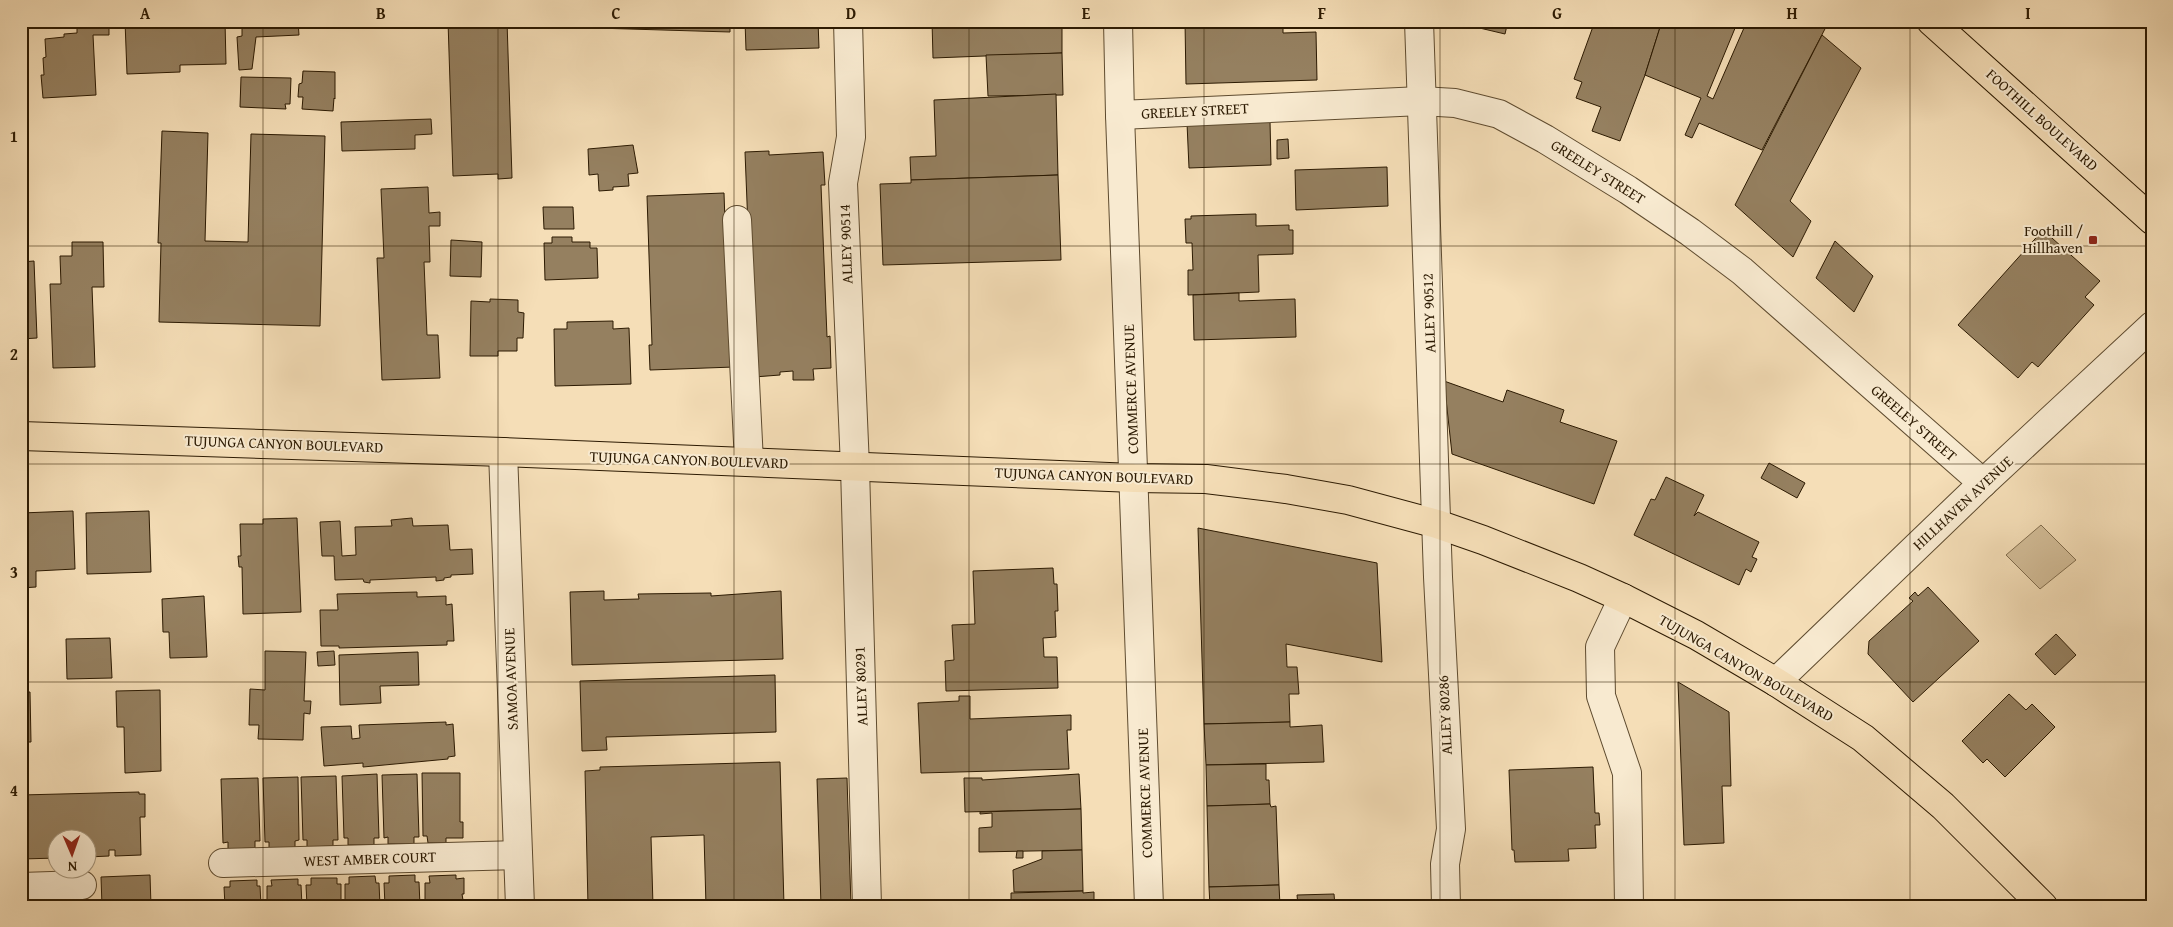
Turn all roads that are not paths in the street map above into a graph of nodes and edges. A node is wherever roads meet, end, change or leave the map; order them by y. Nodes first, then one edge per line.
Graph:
1 (848, 21) edge
2 (1118, 21) edge
3 (1419, 21) edge
4 (1931, 21) edge
5 (1421, 101) junction
6 (1120, 115) junction
7 (737, 220) dead end
8 (2152, 220) edge
9 (2152, 326) edge
10 (21, 436) edge
11 (503, 452) junction
12 (749, 462) junction
13 (854, 467) junction
14 (1134, 478) junction
15 (1982, 483) junction
16 (1437, 524) junction
17 (1623, 598) junction
18 (1776, 682) junction
19 (518, 855) junction
20 (223, 863) dead end
21 (82, 885) dead end
22 (21, 887) edge
23 (520, 906) edge
24 (867, 906) edge
25 (1149, 906) edge
26 (1446, 906) edge
27 (1629, 906) edge
28 (2043, 906) edge

1 - 13 street, ALLEY 90514
2 - 6 street, COMMERCE AVENUE
3 - 5 street, ALLEY 90512
4 - 8 main road, FOOTHILL BOULEVARD
5 - 6 street, GREELEY STREET
5 - 15 street, GREELEY STREET
5 - 16 street, ALLEY 90512
6 - 14 street, COMMERCE AVENUE
7 - 12 street
9 - 15 street, HILLHAVEN AVENUE
10 - 11 main road, TUJUNGA CANYON BOULEVARD
11 - 12 main road, TUJUNGA CANYON BOULEVARD
11 - 19 street, SAMOA AVENUE
12 - 13 main road, TUJUNGA CANYON BOULEVARD
13 - 14 main road, TUJUNGA CANYON BOULEVARD
13 - 24 street, ALLEY 80291
14 - 16 main road, TUJUNGA CANYON BOULEVARD
14 - 25 street, COMMERCE AVENUE
15 - 18 street, HILLHAVEN AVENUE
16 - 17 main road, TUJUNGA CANYON BOULEVARD
16 - 26 street, ALLEY 80286
17 - 18 main road, TUJUNGA CANYON BOULEVARD
17 - 27 street
18 - 28 main road, TUJUNGA CANYON BOULEVARD
19 - 20 street, WEST AMBER COURT
19 - 23 street, SAMOA AVENUE
21 - 22 street

